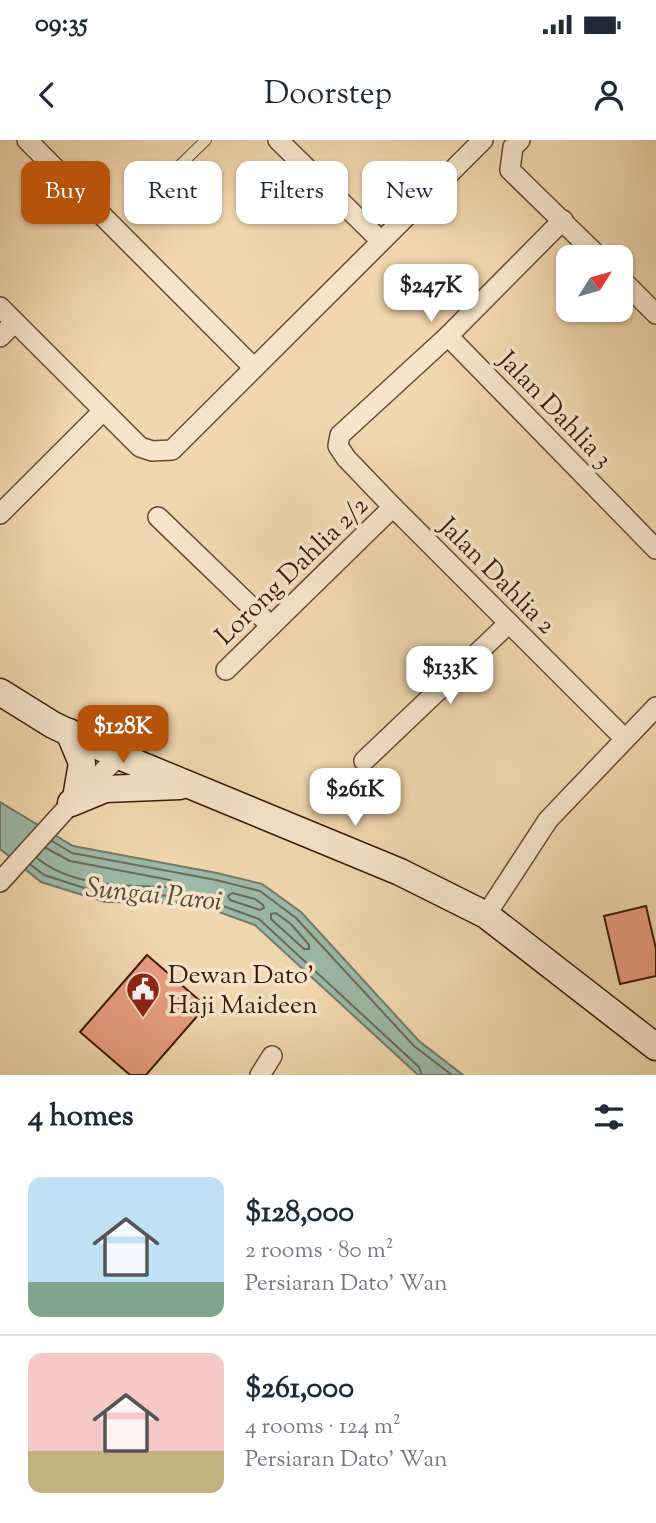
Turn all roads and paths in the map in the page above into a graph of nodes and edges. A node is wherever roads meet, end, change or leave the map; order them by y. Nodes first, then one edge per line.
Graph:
1 (27, 140) edge
2 (206, 140) edge
3 (278, 140) edge
4 (483, 140) edge
5 (520, 140) edge
6 (184, 161) edge
7 (563, 220) junction
8 (381, 242) junction
9 (588, 245) edge
10 (634, 292) edge
11 (0, 307) edge
12 (656, 314) edge
13 (15, 322) junction
14 (448, 336) junction
15 (0, 337) edge
16 (254, 368) junction
17 (103, 411) junction
18 (393, 507) junction
19 (0, 514) edge
20 (158, 517) dead end
21 (656, 549) edge
22 (509, 623) junction
23 (271, 626) junction
24 (226, 670) dead end
25 (0, 692) edge
26 (656, 707) edge
27 (69, 732) junction
28 (625, 739) junction
29 (119, 756) junction
30 (364, 761) dead end
31 (188, 786) junction
32 (74, 800) junction
33 (2, 879) edge
34 (486, 915) junction
35 (656, 1047) edge
36 (272, 1056) dead end
37 (260, 1075) edge

1 - 16 street
2 - 6 lane
3 - 8 street
4 - 8 street
5 - 7 street
7 - 9 street
7 - 14 street
8 - 16 street
10 - 12 street
11 - 13 street
13 - 15 street
13 - 17 street
14 - 18 street, Jalan Dahlia 2
14 - 21 street, Jalan Dahlia 3
16 - 17 street
17 - 19 street
18 - 22 street, Jalan Dahlia 2
18 - 23 street, Lorong Dahlia 2/2
20 - 23 street
22 - 28 street, Jalan Dahlia 2
22 - 30 street
23 - 24 street, Lorong Dahlia 2/2
25 - 27 street
26 - 28 street
27 - 29 street
27 - 32 street
28 - 34 street
29 - 31 street
29 - 32 street
31 - 32 street
31 - 34 street
32 - 33 street
34 - 35 street
36 - 37 street

